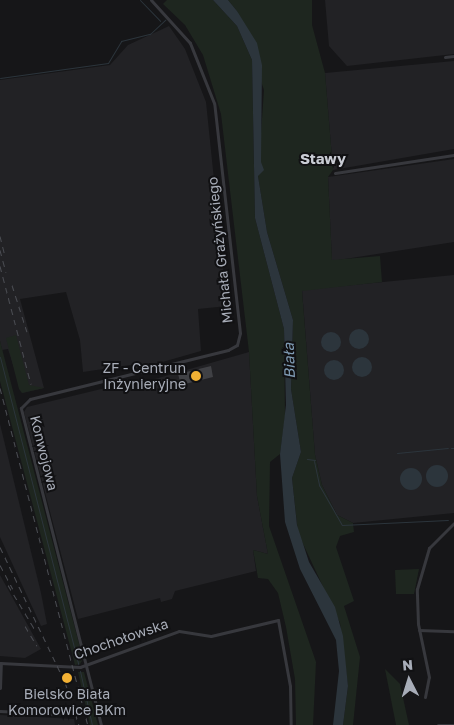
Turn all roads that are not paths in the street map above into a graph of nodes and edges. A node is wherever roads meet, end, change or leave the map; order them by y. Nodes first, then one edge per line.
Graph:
1 (151, 0) edge
2 (454, 56) edge
3 (445, 57) dead end
4 (454, 154) edge
5 (335, 173) dead end
6 (237, 345) joint
7 (454, 523) edge
8 (419, 630) junction
9 (454, 632) edge
10 (1, 663) edge
11 (86, 666) junction
12 (0, 688) edge
13 (426, 697) dead end
14 (0, 711) edge
15 (59, 714) dead end
16 (101, 725) edge
17 (291, 725) edge
18 (438, 725) edge
19 (454, 725) edge

1 - 6 street, Michała Grażyńskiego
2 - 3 street
4 - 5 street
6 - 11 street, Konwojowa
7 - 8 street
8 - 9 street
8 - 13 street
10 - 11 street, Chochołowska
10 - 12 street
11 - 16 street, Konwojowa
11 - 17 street, Chochołowska
14 - 15 street
18 - 19 street

